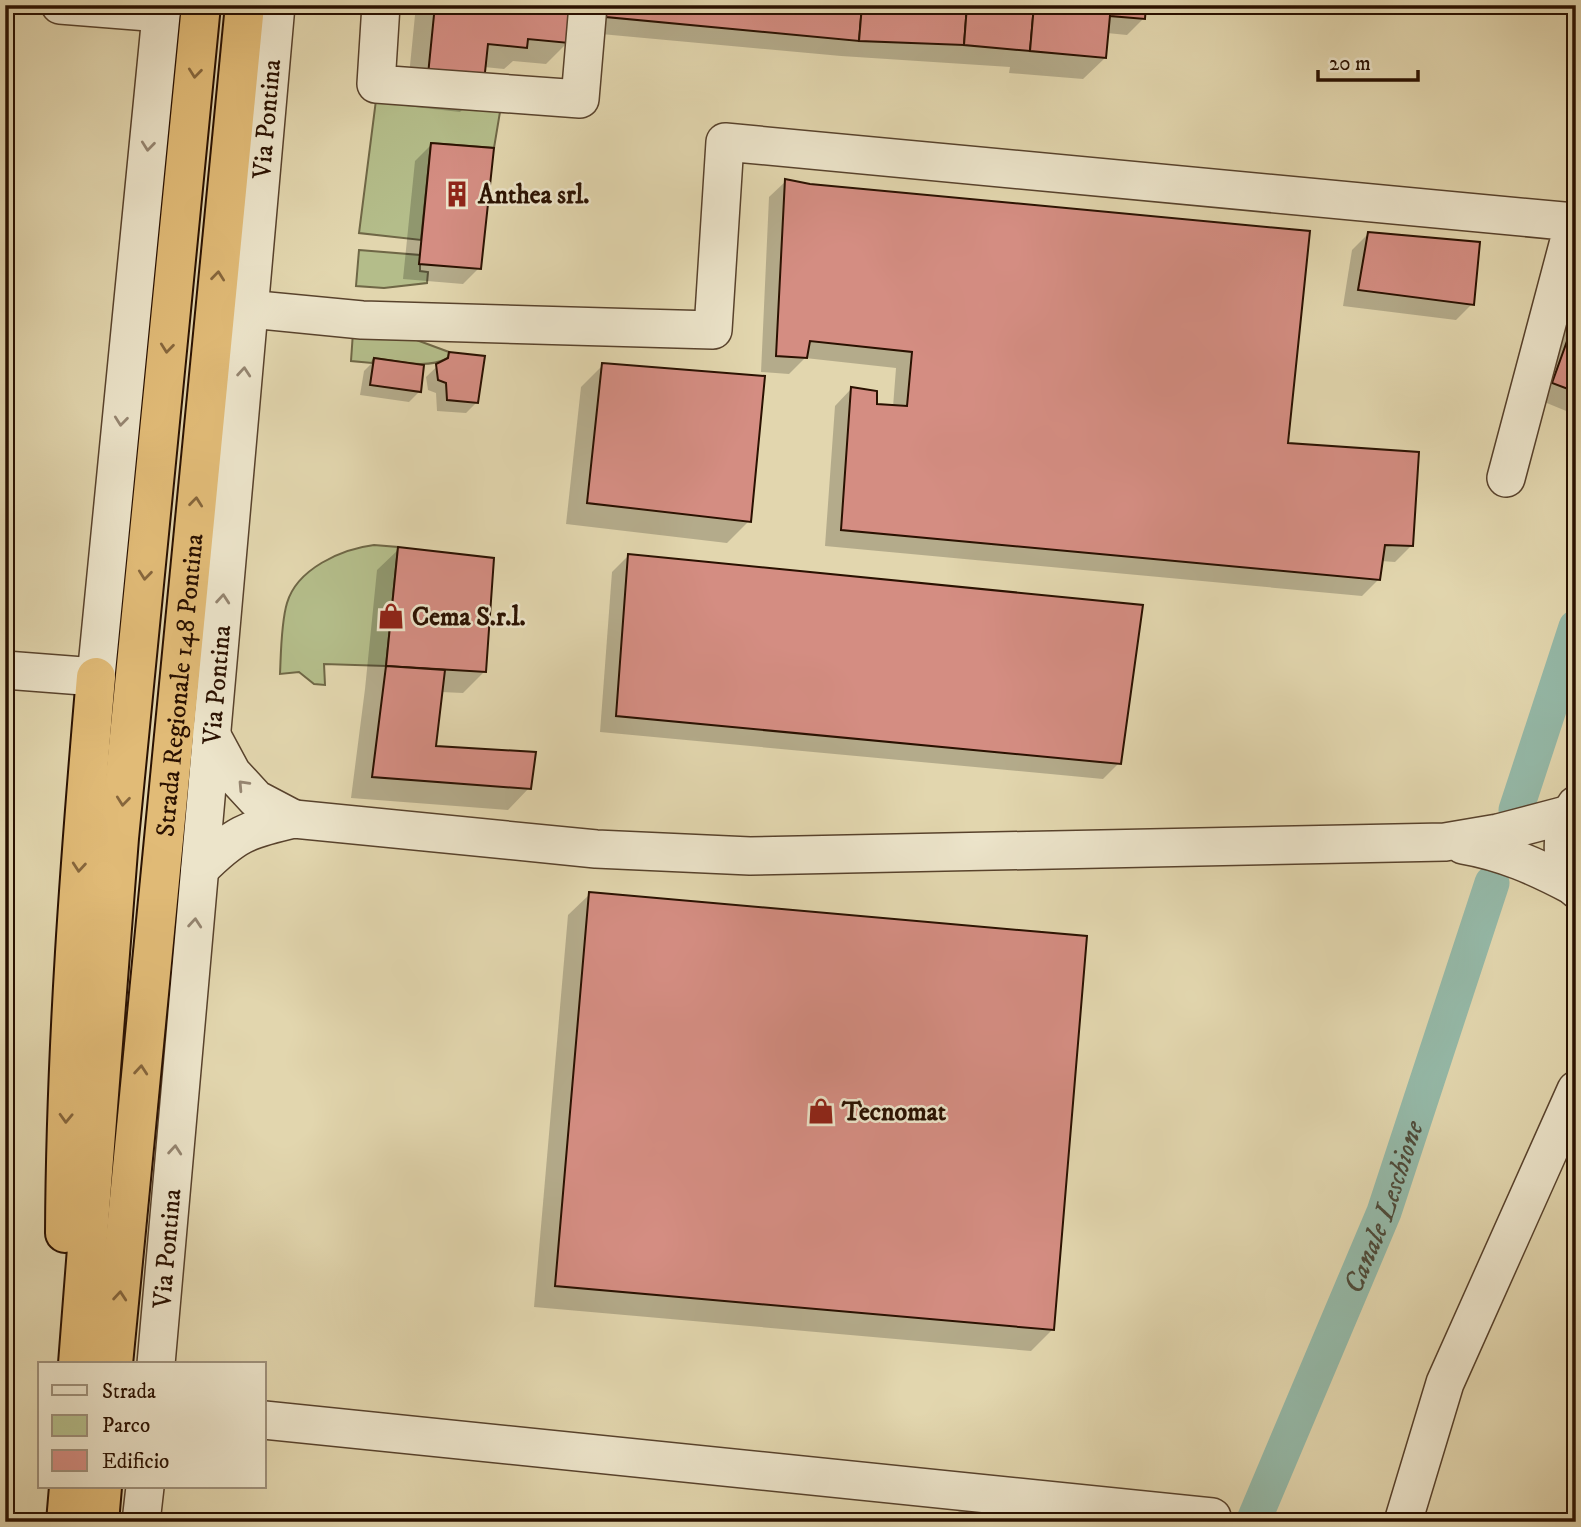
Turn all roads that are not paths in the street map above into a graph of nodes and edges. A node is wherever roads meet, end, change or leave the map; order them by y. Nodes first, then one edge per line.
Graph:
1 (60, 5) edge
2 (201, 5) edge
3 (244, 5) edge
4 (276, 5) edge
5 (381, 5) edge
6 (588, 5) edge
7 (161, 9) edge
8 (249, 309) junction
9 (1506, 478) dead end
10 (5, 670) edge
11 (96, 677) junction
12 (211, 734) junction
13 (1573, 810) edge
14 (294, 819) junction
15 (1445, 842) junction
16 (200, 869) junction
17 (1574, 888) edge
18 (1576, 1090) edge
19 (65, 1362) edge
20 (78, 1362) edge
21 (113, 1362) edge
22 (156, 1362) edge
23 (266, 1420) edge
24 (67, 1488) edge
25 (102, 1488) edge
26 (1213, 1517) dead end
27 (66, 1522) edge
28 (99, 1522) edge
29 (1403, 1522) edge

1 - 7 street
2 -> 20 highway, Strada Regionale 148 Pontina
21 -> 3 highway, Strada Regionale 148 Pontina
4 - 8 street, Via Pontina
5 - 6 street
7 -> 11 street
8 - 9 street
12 -> 8 street, Via Pontina
10 - 11 street
11 -> 19 highway
14 -> 12 street
12 - 16 street, Via Pontina
13 - 15 street
13 - 17 street
14 - 15 street
14 - 16 street
15 - 17 street
22 -> 16 street, Via Pontina
18 - 29 street
23 - 26 street
24 - 27 highway
25 - 28 highway

